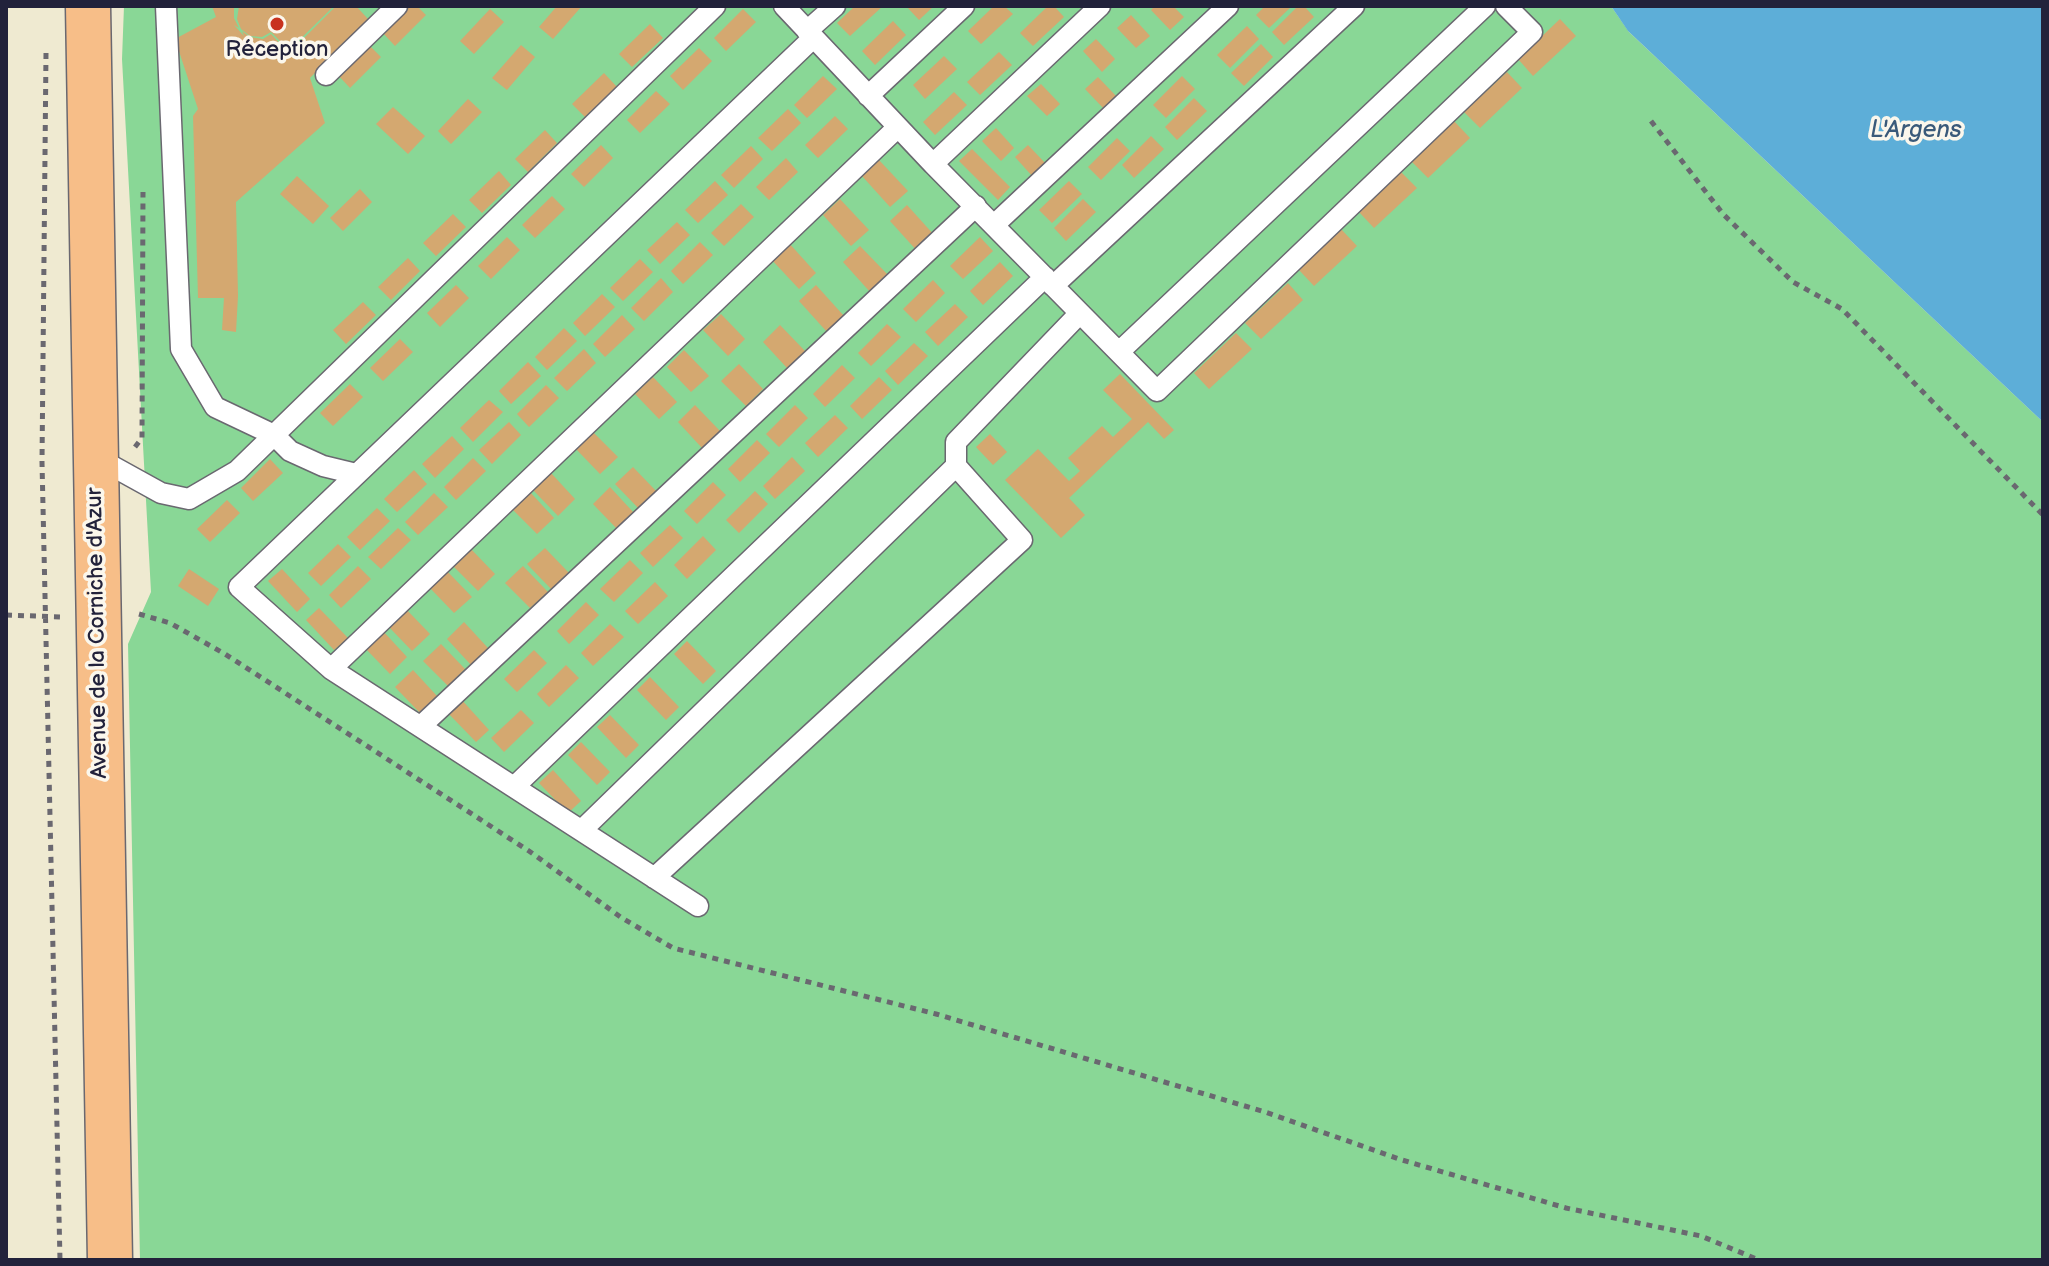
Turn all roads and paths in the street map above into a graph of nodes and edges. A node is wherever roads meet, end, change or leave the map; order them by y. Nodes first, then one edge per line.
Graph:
1 (88, 6) edge
2 (166, 6) edge
3 (397, 6) edge
4 (715, 6) edge
5 (784, 6) edge
6 (835, 6) edge
7 (964, 6) edge
8 (1100, 6) edge
9 (1228, 6) edge
10 (1354, 6) edge
11 (1485, 6) edge
12 (1506, 6) edge
13 (810, 34) junction
14 (46, 53) dead end
15 (326, 75) dead end
16 (868, 96) junction
17 (1651, 121) dead end
18 (898, 127) junction
19 (933, 164) junction
20 (143, 187) dead end
21 (976, 206) junction
22 (994, 225) junction
23 (1049, 282) junction
24 (1080, 313) junction
25 (1119, 352) junction
26 (274, 435) junction
27 (105, 462) junction
28 (956, 466) junction
29 (356, 474) junction
30 (2043, 515) edge
31 (116, 612) junction
32 (6, 615) edge
33 (46, 616) junction
34 (331, 669) junction
35 (421, 726) junction
36 (515, 786) junction
37 (583, 829) junction
38 (654, 878) junction
39 (698, 906) dead end
40 (60, 1260) edge
41 (110, 1260) edge
42 (1759, 1260) edge

1 - 27 main road, Avenue de la Corniche d'Azur
2 - 26 lane
3 - 15 lane
4 - 26 lane
5 - 13 lane
6 - 13 lane
7 - 16 lane
8 - 19 lane
9 - 22 lane
10 - 23 lane
11 - 25 lane
12 - 25 lane
13 - 16 lane
13 - 29 lane
14 - 33 path
16 - 18 lane
17 - 30 path
18 - 19 lane
18 - 34 lane
19 - 21 lane
20 - 27 path
21 - 22 lane
21 - 35 lane
22 - 23 lane
23 - 24 lane
23 - 36 lane
24 - 25 lane
24 - 28 lane
26 - 27 lane
26 - 29 lane
27 - 31 main road, Avenue de la Corniche d'Azur
28 - 37 lane
28 - 38 lane
29 - 34 lane
31 - 33 path
31 - 41 main road, Avenue de la Corniche d'Azur
31 - 42 path
32 - 33 path
33 - 40 path
34 - 35 lane
35 - 36 lane
36 - 37 lane
37 - 38 lane
38 - 39 lane

